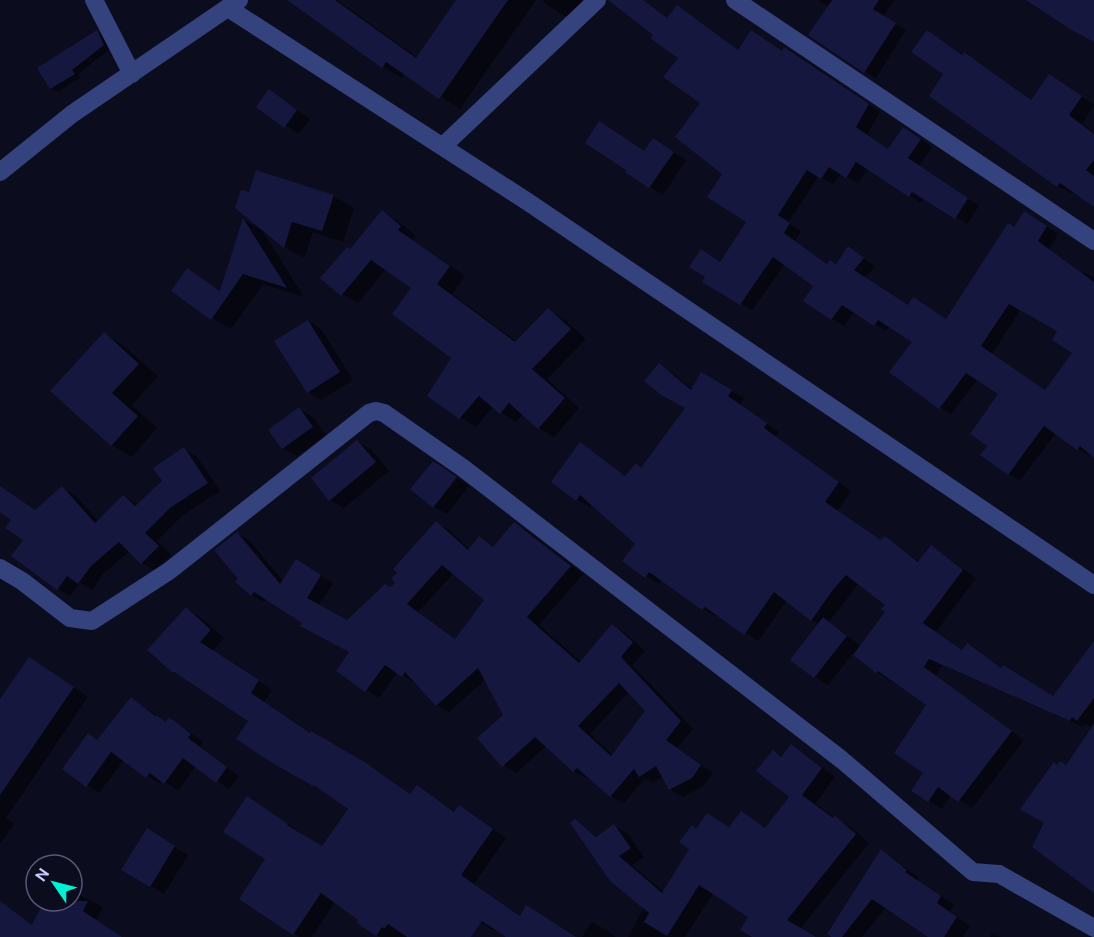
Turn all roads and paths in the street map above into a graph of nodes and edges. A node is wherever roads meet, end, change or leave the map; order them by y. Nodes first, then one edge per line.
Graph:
1 (94, 0) edge
2 (597, 0) edge
3 (735, 0) edge
4 (234, 4) edge
5 (132, 75) junction
6 (443, 146) junction
7 (0, 172) edge
8 (1094, 241) edge
9 (0, 568) edge
10 (1094, 585) edge
11 (1094, 928) edge

1 - 5 street
2 - 6 street
3 - 8 street
4 - 5 street
4 - 6 street
5 - 7 street
6 - 10 street
9 - 11 street

